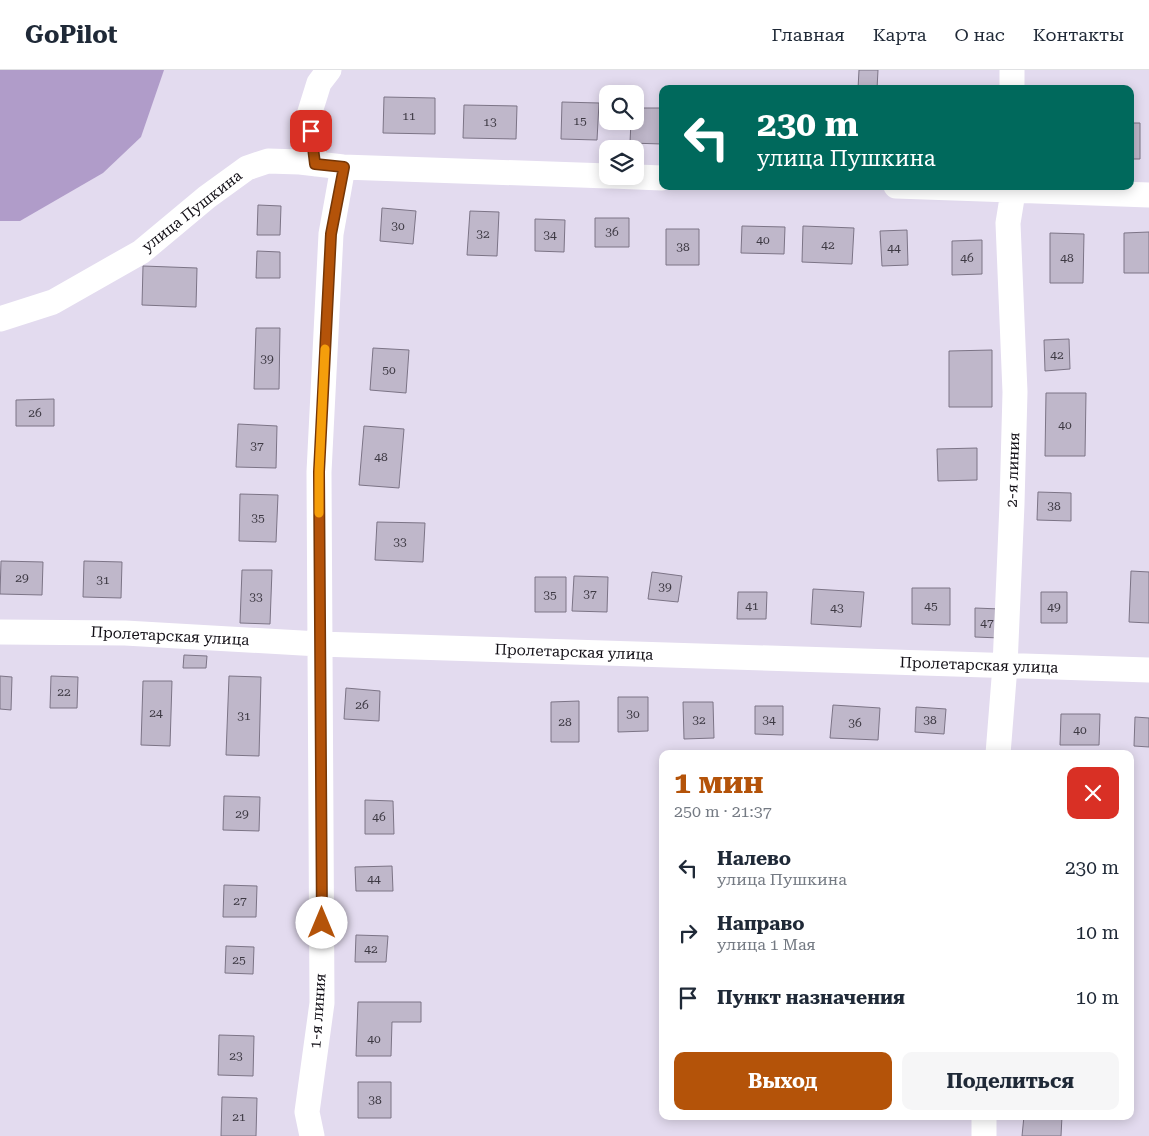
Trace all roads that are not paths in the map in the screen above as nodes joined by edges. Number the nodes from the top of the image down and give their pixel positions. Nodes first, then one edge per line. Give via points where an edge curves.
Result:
1 (329, 70) edge
2 (1012, 70) edge
3 (1012, 85) edge
4 (315, 164) junction
5 (344, 167) junction
6 (599, 176) edge
7 (644, 177) edge
8 (659, 178) edge
9 (1014, 190) edge
10 (1053, 190) edge
11 (1149, 195) edge
12 (0, 319) edge
13 (0, 632) edge
14 (319, 644) junction
15 (1005, 666) junction
16 (1149, 670) edge
17 (998, 750) edge
18 (984, 1120) edge
19 (312, 1136) edge
20 (984, 1136) edge

1 - 4 street via 318,83 309,115
2 - 3 street
4 - 5 street, улица Пушкина
4 - 12 street, улица Пушкина via 268,161 247,168 141,252 53,302
5 - 6 street, улица Пушкина
5 - 14 street, 1-я линия via 331,244 319,472
7 - 8 street
9 - 15 street, 2-я линия via 1008,223 1015,392
10 - 11 street
13 - 14 street, Пролетарская улица via 125,633
14 - 15 street, Пролетарская улица
14 - 19 street, 1-я линия via 322,1003 307,1112
15 - 16 street, Пролетарская улица
15 - 17 street, 2-я линия
18 - 20 street

